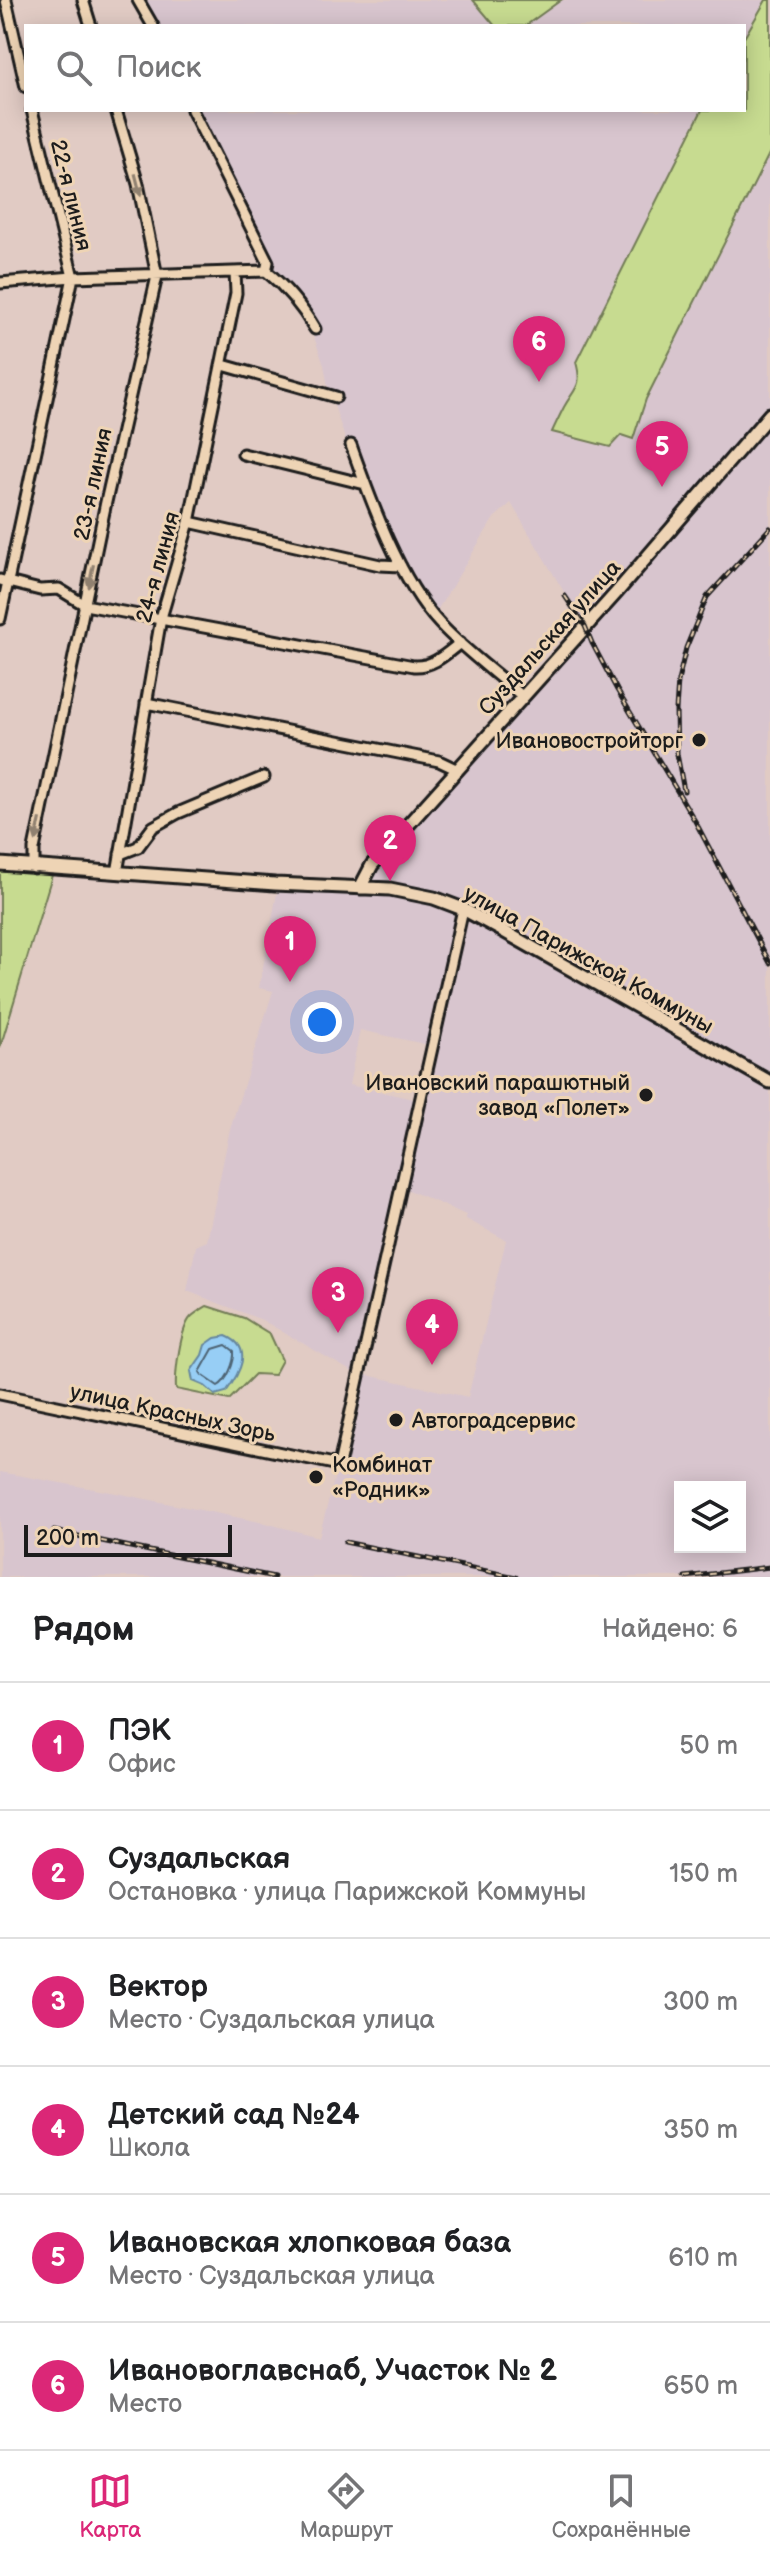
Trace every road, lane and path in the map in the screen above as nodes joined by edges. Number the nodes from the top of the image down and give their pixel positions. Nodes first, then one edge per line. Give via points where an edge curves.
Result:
1 (6, 0) edge
2 (83, 0) edge
3 (138, 0) edge
4 (90, 24) edge
5 (152, 24) edge
6 (24, 78) edge
7 (32, 112) edge
8 (117, 112) edge
9 (193, 112) edge
10 (266, 271) junction
11 (235, 272) junction
12 (157, 276) junction
13 (73, 277) junction
14 (0, 283) edge
15 (315, 329) dead end
16 (223, 365) junction
17 (336, 397) dead end
18 (770, 414) edge
19 (351, 445) dead end
20 (243, 454) dead end
21 (365, 484) junction
22 (189, 522) junction
23 (401, 566) junction
24 (4, 581) edge
25 (85, 605) junction
26 (161, 618) junction
27 (0, 619) edge
28 (460, 643) junction
29 (523, 697) junction
30 (146, 703) junction
31 (458, 770) junction
32 (264, 777) dead end
33 (120, 854) junction
34 (0, 864) edge
35 (34, 868) junction
36 (117, 873) junction
37 (360, 888) junction
38 (463, 909) junction
39 (770, 1082) edge
40 (0, 1394) edge

1 - 6 street
2 - 4 street
3 - 5 street
7 - 13 street, 22-я линия
8 -> 12 street, 23-я линия
9 - 10 street via 268,262
10 - 11 street
10 - 15 street via 285,286
11 - 12 street
11 - 16 street, 24-я линия
12 - 13 street
12 -> 25 street, 23-я линия
13 - 14 street
13 - 24 street, 22-я линия
16 - 17 street
16 - 22 street, 24-я линия
18 - 29 main road, Суздальская улица
19 - 21 street
20 - 21 street
21 - 23 street
22 - 23 street
22 - 26 street, 24-я линия
23 - 28 street via 424,604
24 - 25 street via 59,589
24 - 27 street, 22-я линия
25 - 26 street
25 -> 35 street, 23-я линия
26 - 28 street via 414,666 435,662
26 - 30 street, 24-я линия
28 - 29 street
29 - 31 main road, Суздальская улица
30 - 31 street via 439,761
30 - 33 street, 24-я линия
31 - 37 main road, Суздальская улица via 372,865
32 - 33 street via 166,820 138,847
33 - 36 street, 24-я линия
34 - 35 main road, улица Парижской Коммуны
35 - 36 main road, улица Парижской Коммуны
36 - 37 main road, улица Парижской Коммуны
37 - 38 main road, улица Парижской Коммуны via 411,892
38 - 39 main road, улица Парижской Коммуны
38 - 40 street, улица Красных Зорь via 339,1465

